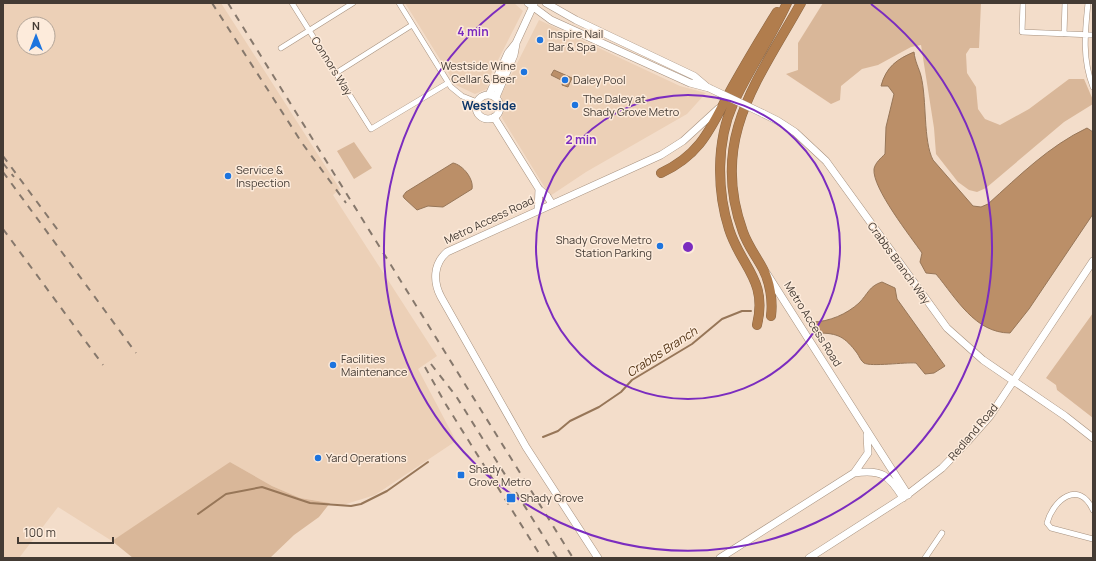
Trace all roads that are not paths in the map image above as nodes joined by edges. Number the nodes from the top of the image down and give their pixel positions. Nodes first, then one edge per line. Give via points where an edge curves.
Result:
1 (292, 3) edge
2 (353, 3) edge
3 (399, 3) edge
4 (546, 3) edge
5 (783, 3) edge
6 (787, 3) edge
7 (801, 3) edge
8 (1023, 3) edge
9 (1065, 3) edge
10 (1088, 3) edge
11 (531, 4) edge
12 (412, 25) junction
13 (309, 30) junction
14 (1064, 34) junction
15 (1084, 35) junction
16 (1093, 35) edge
17 (281, 48) dead end
18 (336, 73) junction
19 (448, 83) junction
20 (1093, 87) edge
21 (709, 88) junction
22 (492, 96) junction
23 (477, 102) junction
24 (724, 102) junction
25 (494, 117) junction
26 (661, 173) dead end
27 (539, 189) junction
28 (552, 204) junction
29 (538, 211) junction
30 (1093, 261) edge
31 (764, 269) junction
32 (771, 316) dead end
33 (757, 325) dead end
34 (1014, 380) junction
35 (866, 431) junction
36 (1093, 438) edge
37 (854, 473) junction
38 (905, 496) junction
39 (1093, 510) edge
40 (942, 533) dead end
41 (1093, 539) edge
42 (598, 558) edge
43 (720, 558) edge
44 (809, 558) edge
45 (925, 558) edge

1 - 13 street, Connors Way
2 - 13 street
3 - 12 street
4 - 21 main road, Crabbs Branch Way via 694,76
5 - 24 highway, Metro Access Road
6 - 33 highway via 732,106 724,139 720,177 730,230 758,287 760,304
7 - 31 highway, Metro Access Road via 740,117 732,160 732,189 737,215 748,245
8 - 14 street via 1022,32
9 - 14 street
10 - 15 street
11 - 21 main road, Crabbs Branch Way via 558,23 690,83
11 - 22 main road via 516,43 508,53
12 - 18 street
12 - 19 street
13 - 17 street
13 - 18 street, Connors Way
14 - 15 street
15 - 16 street
15 - 20 street via 1087,71
18 - 19 street, Connors Way via 371,129
19 - 23 street via 459,94
21 - 34 main road, Crabbs Branch Way, bridge via 778,121 814,148 946,328 978,356
22 - 23 main road via 482,96
22 - 25 main road via 500,103 500,110
23 - 25 main road via 476,109 482,117
24 - 26 highway via 710,131 693,152
24 - 28 main road, Metro Access Road via 704,124 673,148
25 - 27 main road
27 - 28 main road
27 - 29 main road
28 - 29 main road, Metro Access Road
29 - 42 main road, Metro Access Road via 447,252 435,272 435,283 526,447
30 - 34 main road, Redland Road
31 - 32 highway via 770,295
31 - 35 main road, Metro Access Road
34 - 36 main road, Crabbs Branch Way
34 - 38 main road, Redland Road via 990,416 968,441 942,468
35 - 37 main road via 869,441 868,453
35 - 38 main road, Metro Access Road
37 - 38 main road via 867,471 885,475
37 - 43 main road
38 - 44 main road, Redland Road
39 - 41 street via 1086,498 1072,494 1056,504 1047,524 1051,528
40 - 45 street

